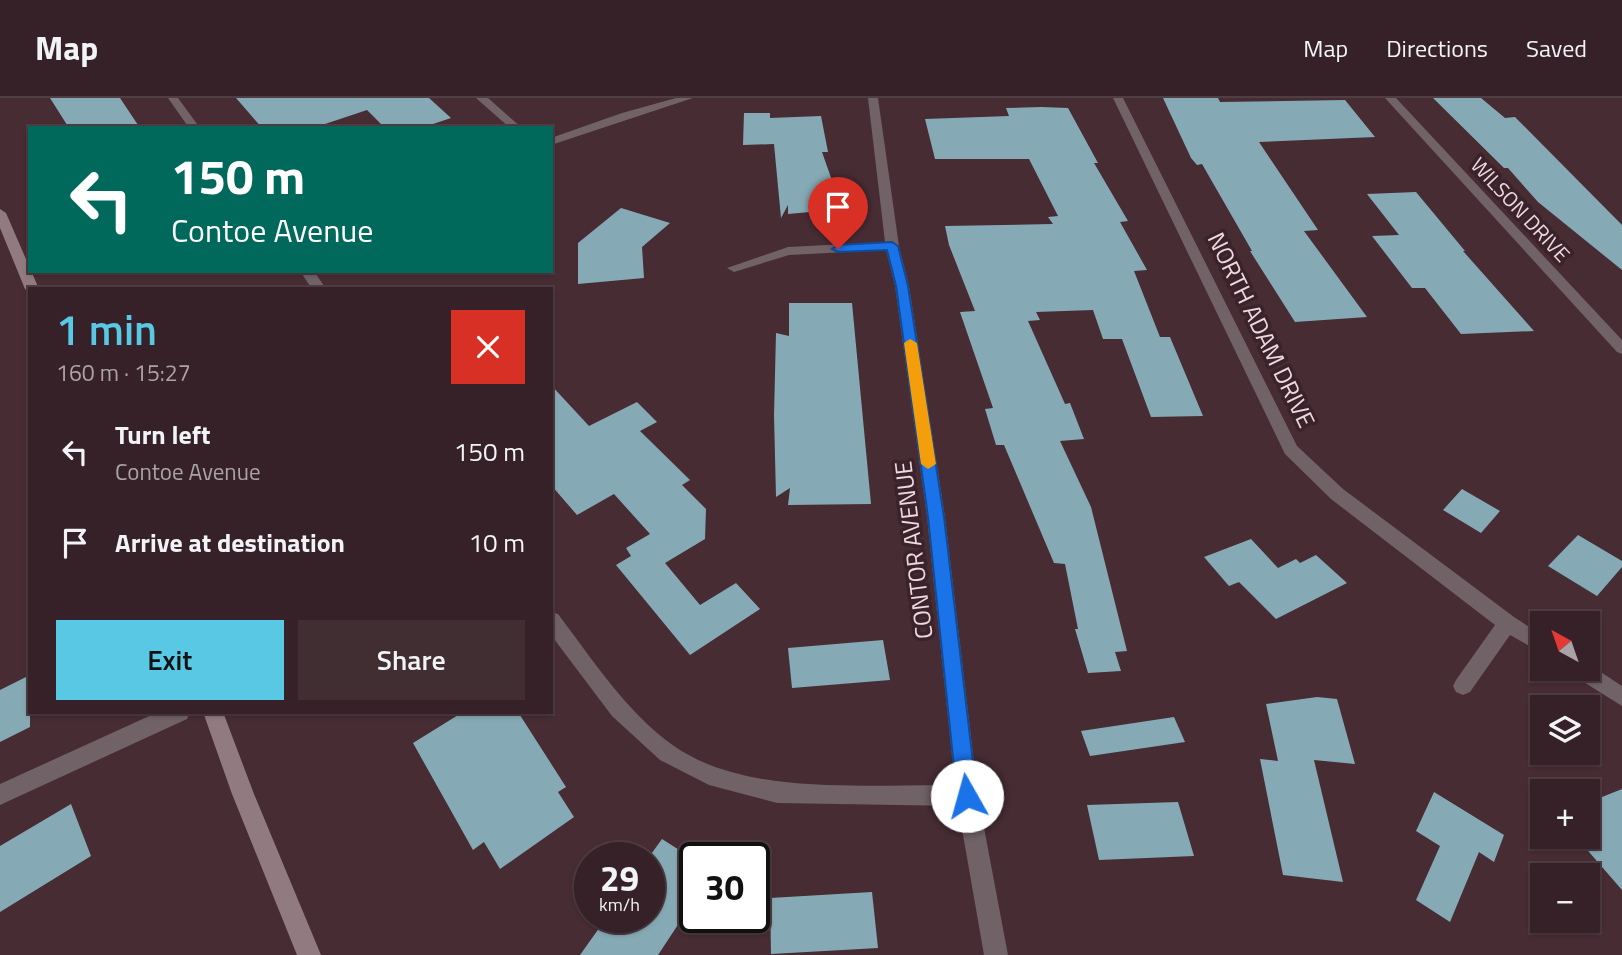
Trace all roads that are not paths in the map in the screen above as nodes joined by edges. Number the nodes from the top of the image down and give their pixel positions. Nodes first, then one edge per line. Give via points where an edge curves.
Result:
1 (173, 98) edge
2 (481, 98) edge
3 (688, 98) edge
4 (873, 98) edge
5 (1118, 98) edge
6 (1390, 98) edge
7 (194, 126) edge
8 (515, 126) edge
9 (553, 141) edge
10 (2, 222) edge
11 (892, 246) junction
12 (734, 268) dead end
13 (31, 287) edge
14 (1622, 349) edge
15 (553, 623) edge
16 (1507, 623) junction
17 (1530, 637) edge
18 (1598, 681) edge
19 (1464, 685) dead end
20 (1622, 697) edge
21 (176, 714) edge
22 (214, 714) edge
23 (0, 796) edge
24 (967, 796) junction
25 (309, 955) edge
26 (996, 955) edge

1 - 7 street
2 - 8 street
3 - 9 street
4 - 11 street, CONTOR AVENUE
5 - 16 street, NORTH ADAM DRIVE via 1291,450 1337,495
6 - 14 street, WILSON DRIVE
10 - 13 main road
11 - 12 street via 788,251
11 - 24 street, CONTOR AVENUE via 936,517
15 - 24 street via 620,709 667,753 717,778 777,793
16 - 17 street, NORTH ADAM DRIVE
16 - 19 street
18 - 20 street
21 - 23 street
22 - 25 main road
24 - 26 street, CONTOR AVENUE

